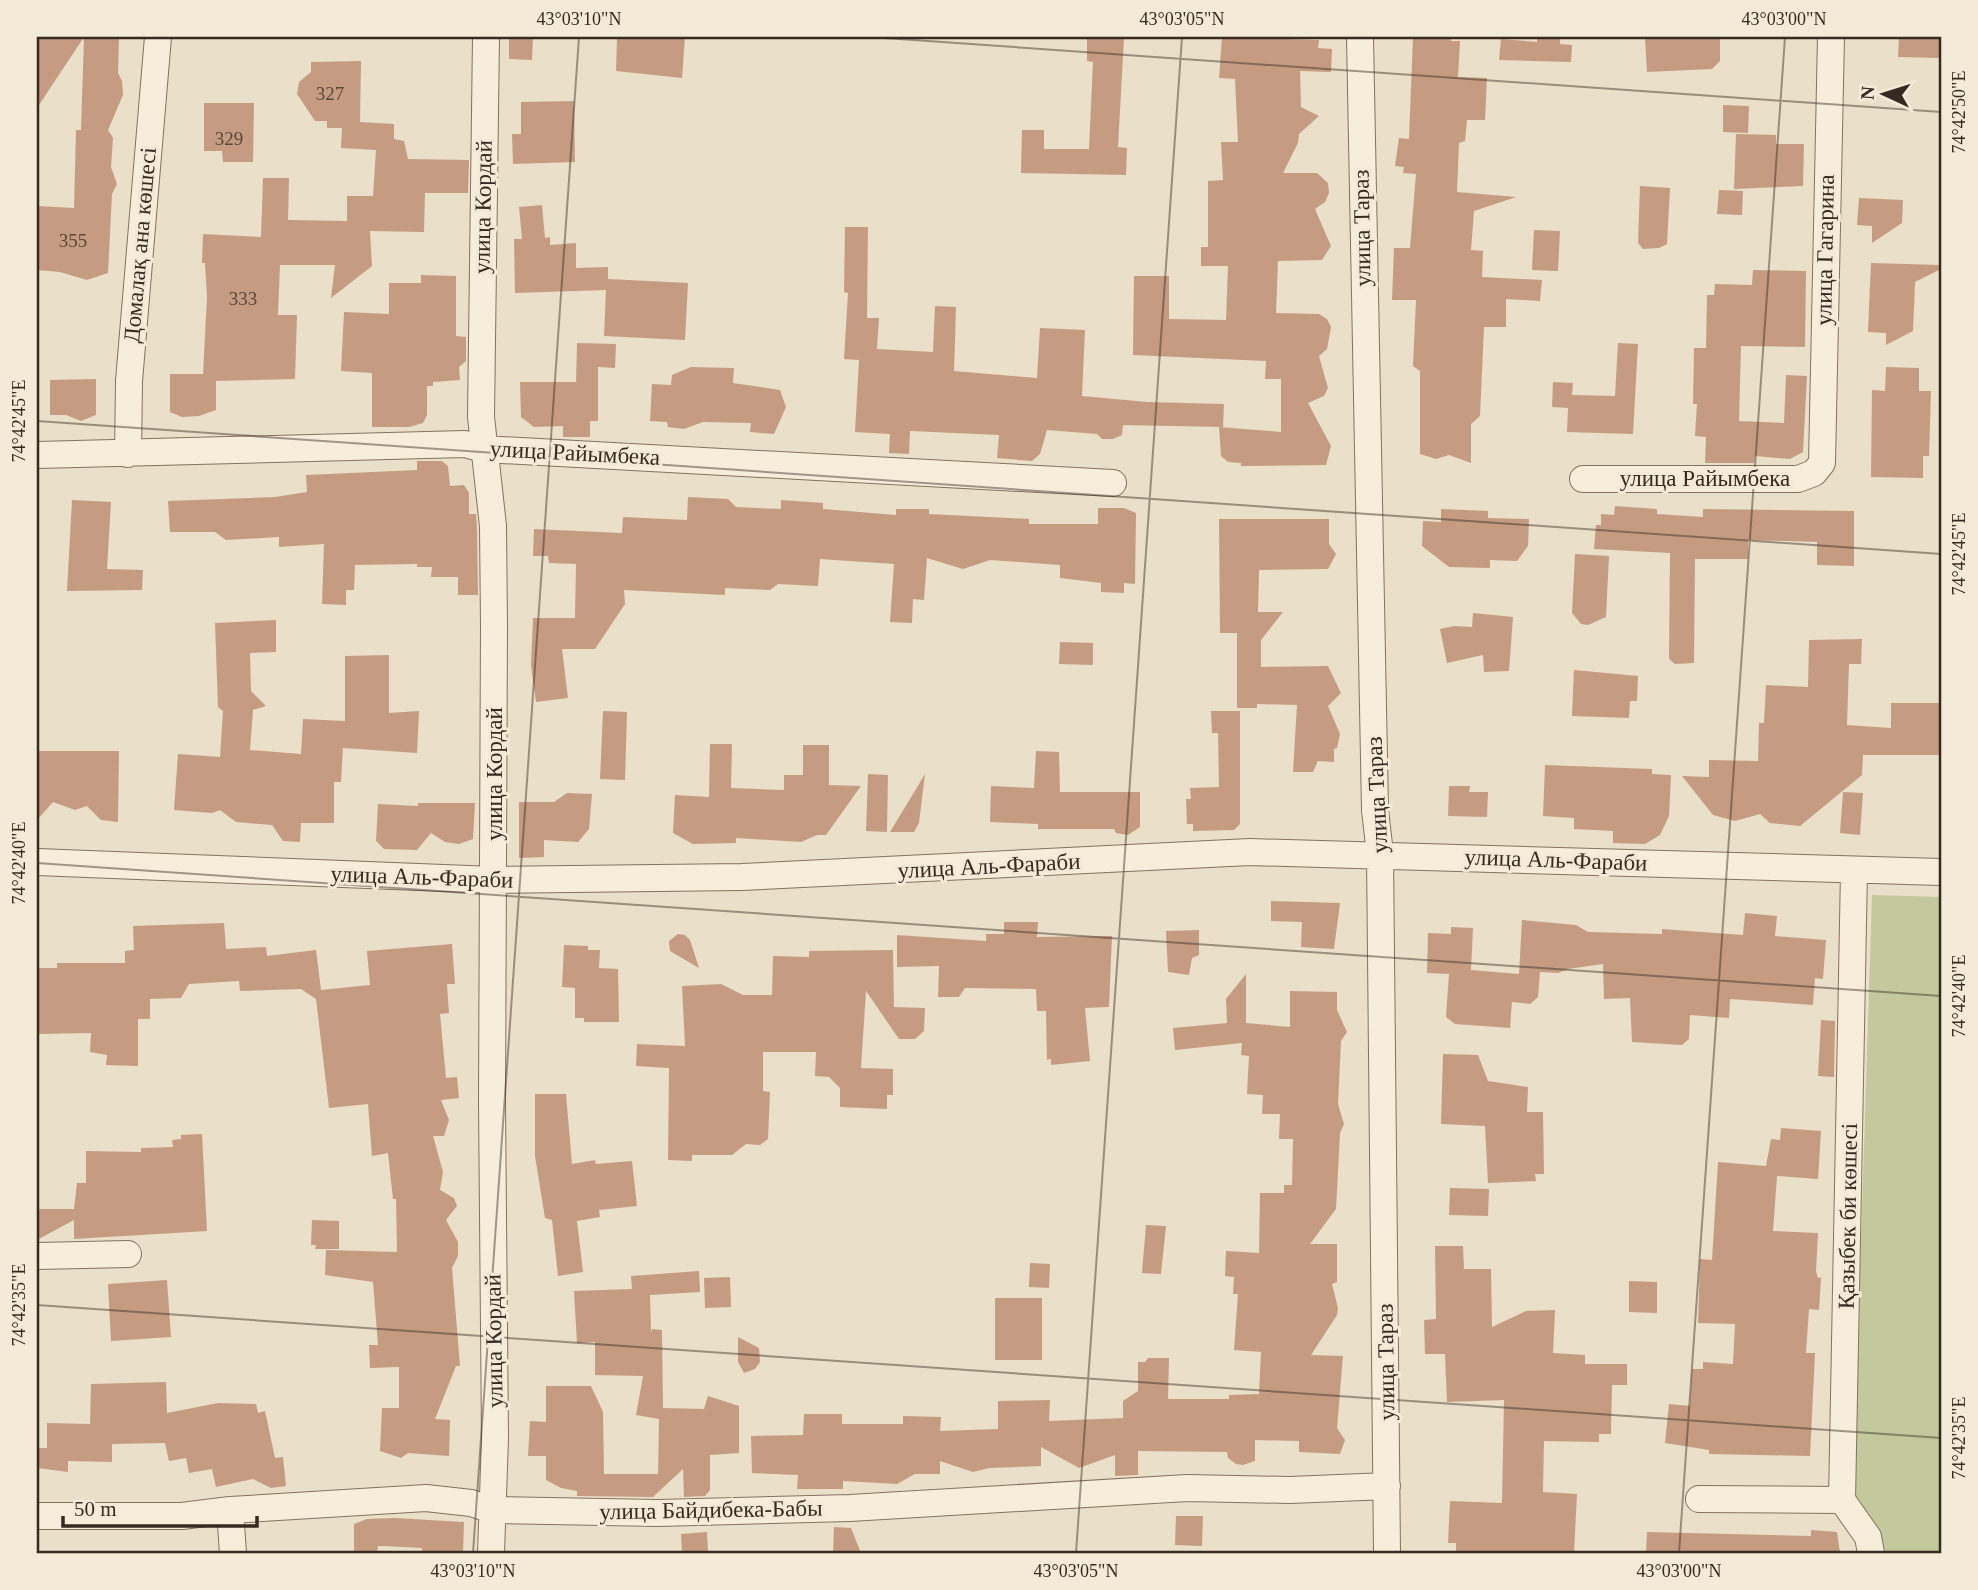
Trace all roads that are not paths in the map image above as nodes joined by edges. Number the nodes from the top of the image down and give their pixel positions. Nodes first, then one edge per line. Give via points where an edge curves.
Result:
1 (158, 37) edge
2 (486, 37) edge
3 (1360, 37) edge
4 (1831, 37) edge
5 (483, 449) junction
6 (128, 454) junction
7 (37, 455) edge
8 (1822, 463) joint
9 (1583, 479) dead end
10 (1113, 483) dead end
11 (1380, 854) junction
12 (37, 862) edge
13 (1854, 871) junction
14 (1941, 872) edge
15 (494, 880) junction
16 (128, 1254) dead end
17 (37, 1256) edge
18 (1387, 1486) junction
19 (1699, 1499) dead end
20 (1842, 1500) junction
21 (230, 1510) junction
22 (492, 1510) junction
23 (37, 1516) edge
24 (233, 1553) edge
25 (491, 1553) edge
26 (1387, 1553) edge
27 (1871, 1553) edge

1 - 6 street, Домалақ ана көшесі via 129,381
2 - 5 street, улица Кордай
3 - 11 street, улица Тараз via 1375,796
4 - 8 street, улица Гагарина
5 - 6 street, улица Райымбека via 466,444
5 - 10 street, улица Райымбека
5 - 15 street, улица Кордай via 493,526
6 - 7 street, улица Райымбека
8 - 9 street, улица Райымбека via 1814,473 1798,479
11 - 13 street, улица Аль-Фараби
11 - 15 street, улица Аль-Фараби via 1250,852 742,877
11 - 18 street, улица Тараз
12 - 15 street, улица Аль-Фараби
13 - 14 street, улица Аль-Фараби
13 - 20 street, Қазыбек би көшесі
15 - 22 street, улица Кордай
16 - 17 street
18 - 22 street, улица Байдибека-Бабы via 1187,1488 850,1508
18 - 26 street, улица Тараз
19 - 20 street
20 - 27 street via 1868,1537
21 - 22 street, улица Байдибека-Бабы via 426,1498
21 - 23 street, улица Байдибека-Бабы via 182,1516
21 - 24 street
22 - 25 street, улица Кордай

